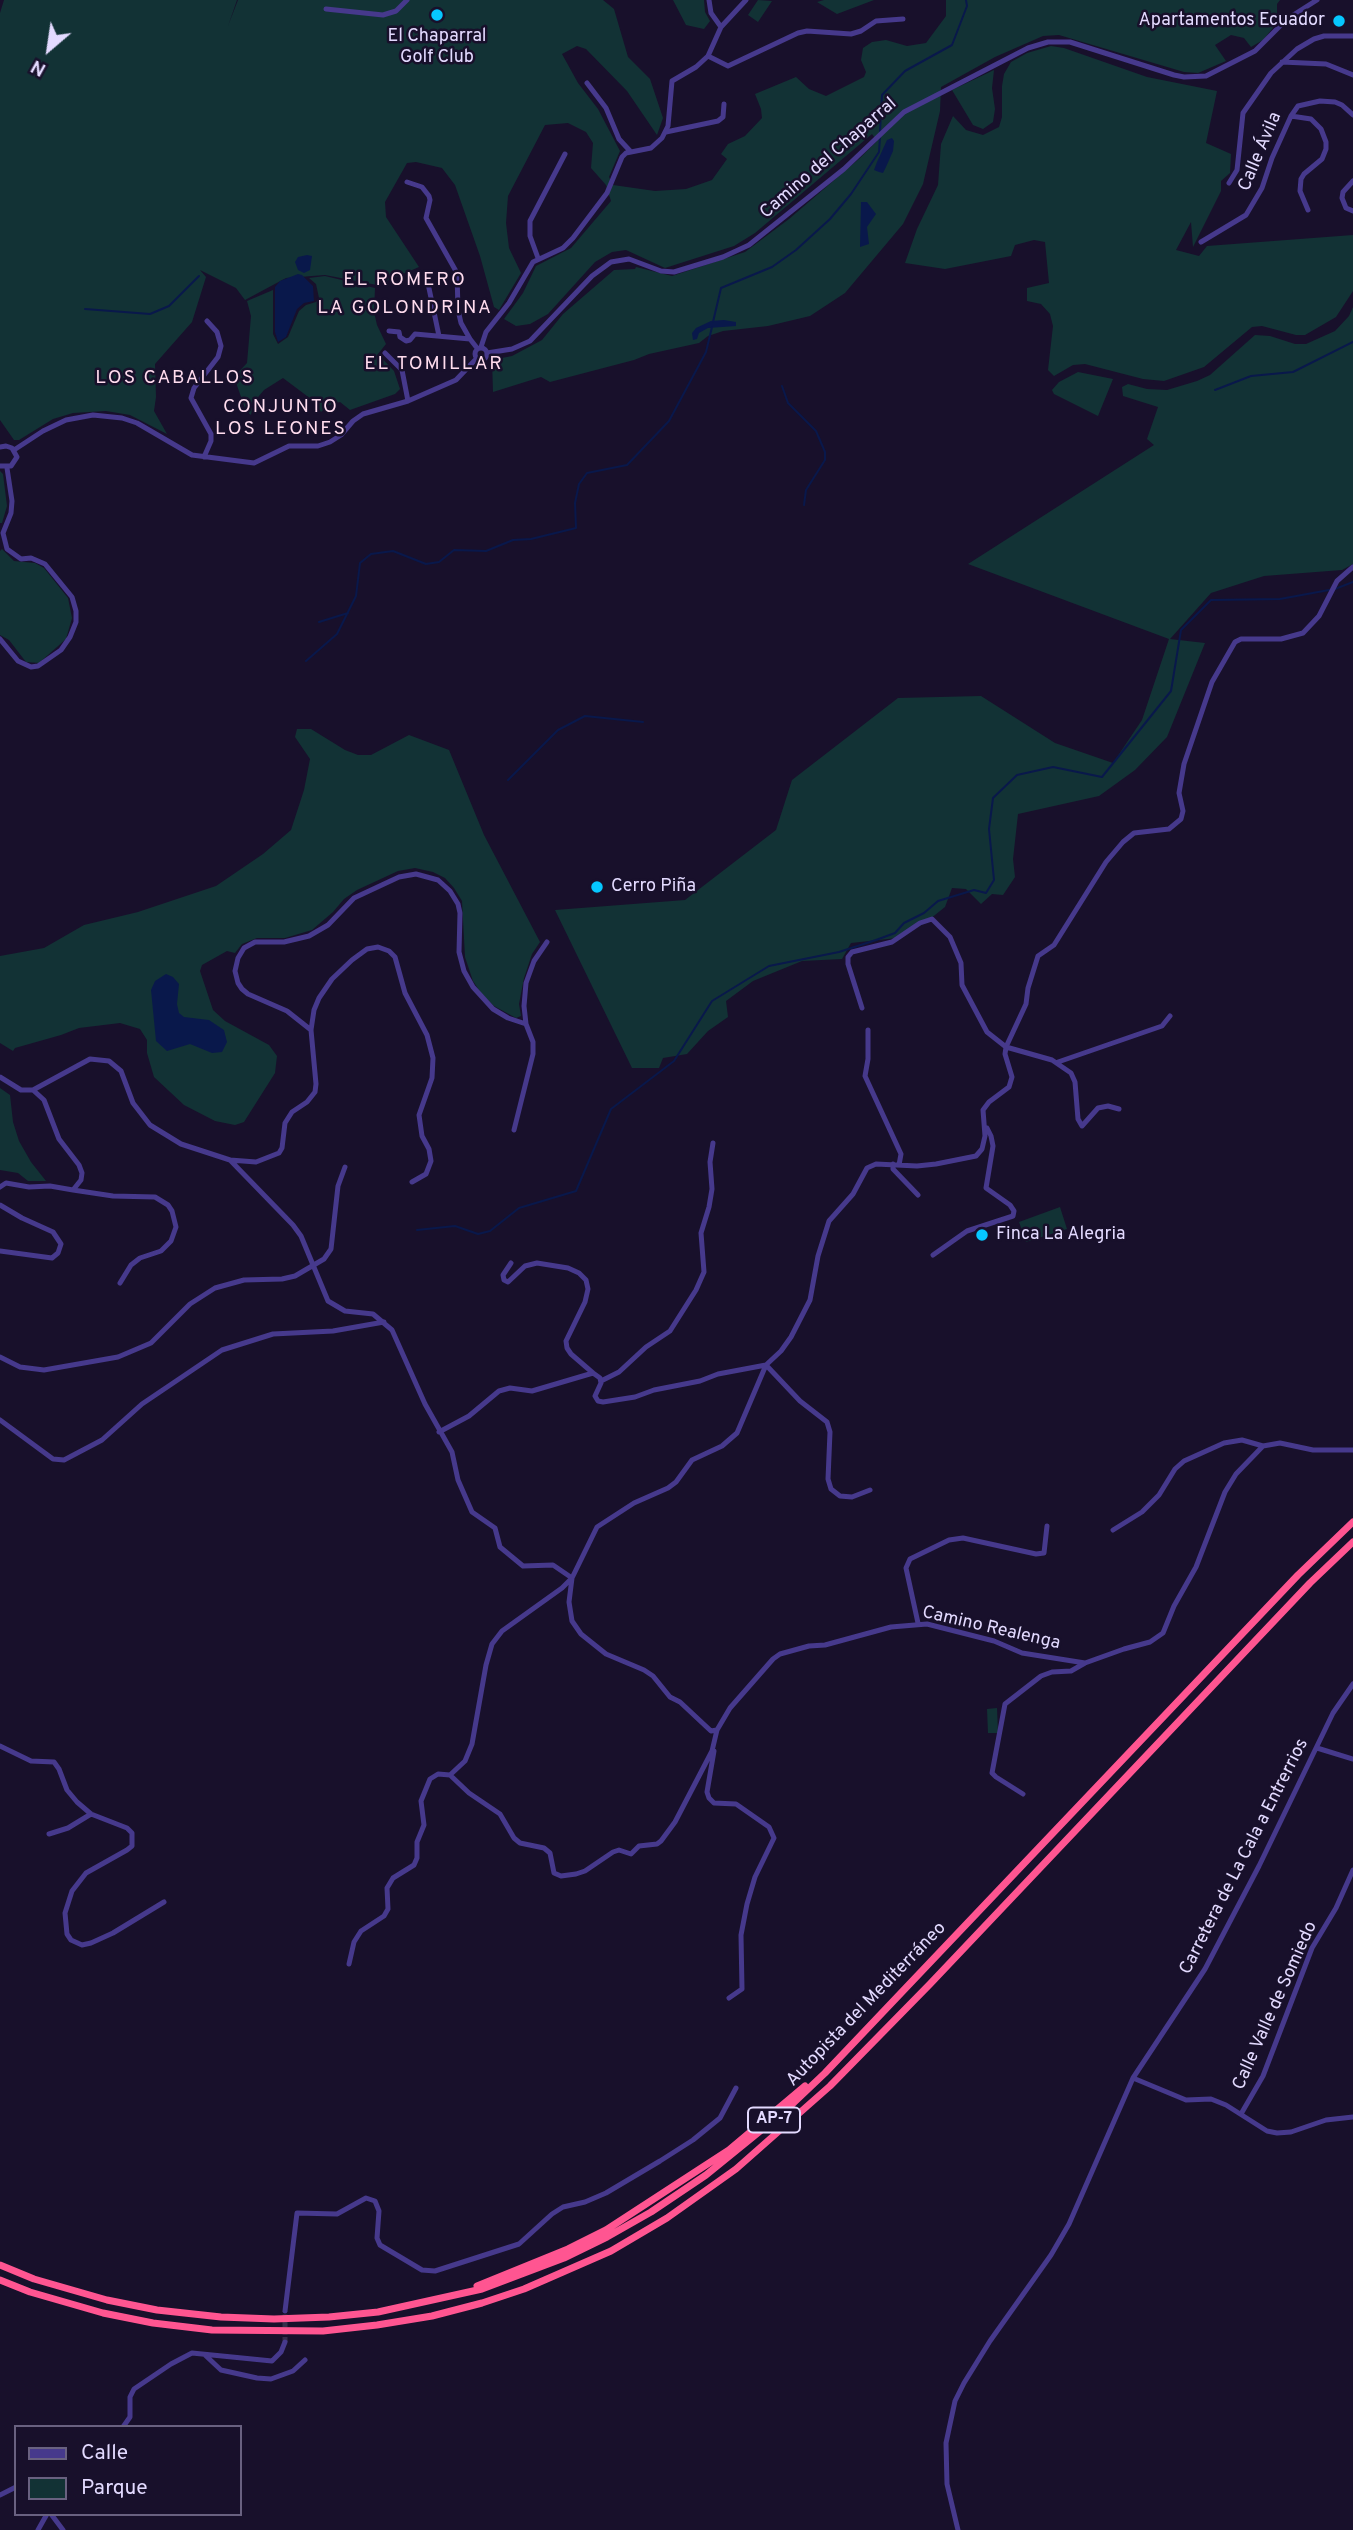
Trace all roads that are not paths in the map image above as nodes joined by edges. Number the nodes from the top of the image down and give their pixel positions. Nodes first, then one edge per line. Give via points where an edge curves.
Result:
1 (407, 0) edge
2 (709, 0) edge
3 (746, 0) edge
4 (1317, 0) edge
5 (326, 9) dead end
6 (903, 19) dead end
7 (721, 27) junction
8 (1353, 36) edge
9 (708, 56) junction
10 (1281, 62) junction
11 (1353, 75) edge
12 (587, 83) dead end
13 (724, 104) dead end
14 (1353, 115) edge
15 (1291, 116) junction
16 (666, 132) junction
17 (631, 152) junction
18 (565, 154) dead end
19 (1353, 181) edge
20 (407, 182) dead end
21 (1229, 183) dead end
22 (1353, 203) edge
23 (1346, 208) junction
24 (1308, 210) dead end
25 (1353, 211) edge
26 (1201, 242) dead end
27 (538, 258) junction
28 (426, 274) dead end
29 (206, 321) dead end
30 (389, 331) dead end
31 (439, 336) junction
32 (470, 339) junction
33 (479, 348) junction
34 (385, 353) dead end
35 (488, 353) junction
36 (477, 358) junction
37 (408, 401) junction
38 (0, 447) edge
39 (14, 450) junction
40 (204, 457) junction
41 (0, 466) edge
42 (7, 468) junction
43 (1353, 567) edge
44 (0, 639) edge
45 (547, 942) dead end
46 (862, 1008) dead end
47 (1170, 1016) dead end
48 (526, 1024) junction
49 (311, 1030) junction
50 (868, 1030) dead end
51 (1006, 1047) junction
52 (1058, 1062) junction
53 (0, 1077) edge
54 (33, 1090) junction
55 (1119, 1109) dead end
56 (985, 1126) junction
57 (514, 1130) dead end
58 (713, 1143) dead end
59 (230, 1160) junction
60 (896, 1164) junction
61 (345, 1167) dead end
62 (412, 1182) dead end
63 (0, 1187) edge
64 (73, 1190) junction
65 (918, 1195) dead end
66 (0, 1205) edge
67 (0, 1251) edge
68 (933, 1255) dead end
69 (512, 1263) dead end
70 (314, 1265) junction
71 (120, 1283) dead end
72 (384, 1322) junction
73 (0, 1357) edge
74 (766, 1365) junction
75 (593, 1373) junction
76 (601, 1381) junction
77 (0, 1420) edge
78 (439, 1432) junction
79 (1263, 1446) junction
80 (1353, 1450) edge
81 (870, 1490) dead end
82 (1353, 1522) edge
83 (1047, 1526) dead end
84 (1113, 1530) dead end
85 (1353, 1542) edge
86 (572, 1578) junction
87 (918, 1623) junction
88 (1085, 1663) junction
89 (1353, 1684) edge
90 (717, 1730) junction
91 (716, 1741) junction
92 (0, 1746) edge
93 (1317, 1748) junction
94 (1353, 1759) edge
95 (450, 1775) junction
96 (1023, 1794) dead end
97 (92, 1814) junction
98 (49, 1834) dead end
99 (1353, 1870) edge
100 (164, 1902) dead end
101 (349, 1964) dead end
102 (729, 1998) dead end
103 (1133, 2078) junction
104 (736, 2088) dead end
105 (1241, 2114) junction
106 (1353, 2117) edge
107 (0, 2265) edge
108 (0, 2280) edge
109 (285, 2311) tunnel mouth
110 (285, 2342) dead end
111 (205, 2354) junction
112 (305, 2360) dead end
113 (124, 2425) edge
114 (51, 2516) edge
115 (63, 2530) edge
116 (958, 2530) edge

1 - 5 street via 383,15
2 - 7 street
3 - 7 street
4 - 35 street, Camino del Chaparral via 1287,19 1255,51 1206,76 1174,75 1070,42 1028,48 904,112 844,169 749,245 674,272 629,259 611,262 530,341
6 - 9 street via 876,21 851,34 798,33 728,66
7 - 9 street
8 - 10 street via 1314,38
9 - 16 street via 671,80
10 - 11 street via 1326,64
10 - 21 street via 1243,113 1237,170
12 - 17 street
13 - 16 street via 718,121
14 - 15 street, Calle Ávila via 1342,105 1320,101 1298,106
15 - 24 street via 1311,119 1326,142 1322,159 1301,180
15 - 26 street, Calle Ávila via 1246,215
16 - 17 street via 651,148
17 - 27 street via 619,160 607,193 568,244
18 - 27 street via 530,221
19 - 23 street via 1343,192
20 - 32 street via 422,187 429,196 426,218 457,272 458,310
22 - 23 street
23 - 25 street
27 - 33 street
28 - 31 street
29 - 40 street via 217,332 221,346 192,393 192,403 211,435
30 - 31 street via 399,332 406,341 415,334
31 - 32 street
32 - 33 street
33 - 35 street
33 - 36 street
34 - 37 street via 402,370
35 - 36 street, Camino del Chaparral via 483,360
36 - 37 street, Camino del Chaparral via 456,380
37 - 40 street, Camino del Chaparral via 363,414 336,439 318,446 289,446 254,463
38 - 39 street
39 - 40 street, Camino del Chaparral via 66,420 93,415 137,423 185,452
39 - 42 street via 16,461
41 - 42 street
42 - 44 street via 12,501 4,533 7,549 21,559 45,564 72,597 76,622 61,650 38,666 18,661
43 - 51 street via 1337,581 1319,616 1303,633 1235,642 1209,691 1184,764 1181,819 1169,829 1134,833 1106,862 1054,945 1038,956 1026,1004
45 - 48 street via 526,983
46 - 51 street via 848,957 892,942 932,919 950,937 961,963 962,985 987,1032
47 - 52 street via 1162,1026
48 - 49 street via 493,1009 473,987 459,952 460,913 455,898 438,880 416,874 354,898 328,925 309,936 255,942 241,952 235,971 243,989 288,1012
48 - 57 street via 533,1054
49 - 59 street via 315,1092 285,1123 279,1153 256,1162
49 - 62 street via 323,991 352,960 373,947 393,954 433,1058 419,1121 431,1161 426,1174
50 - 60 street via 865,1076 901,1154
51 - 52 street
51 - 56 street via 1012,1077 1009,1087 983,1110
52 - 55 street via 1075,1082 1079,1124 1086,1124 1102,1106
53 - 54 street via 15,1088
54 - 59 street via 90,1059 109,1061 121,1071 133,1103 150,1125 181,1144
54 - 64 street via 44,1100 59,1139 81,1169 81,1180
56 - 60 street via 982,1149 976,1156 926,1165
56 - 68 street via 993,1146 986,1188 1010,1205 1013,1216 967,1231
58 - 76 street via 712,1189 701,1233 704,1272 696,1290 670,1331 620,1372
59 - 70 street via 293,1225
60 - 65 street via 893,1169
60 - 74 street via 867,1168 853,1194 829,1221 810,1300 791,1337
61 - 70 street via 338,1186 331,1249
63 - 64 street via 6,1183
64 - 71 street via 155,1197 172,1211 176,1227 172,1241 131,1265
66 - 67 street via 53,1231 61,1244 52,1258
69 - 75 street via 503,1275 508,1282 525,1266 537,1263 568,1268 586,1280 585,1301 566,1340 571,1354
70 - 72 street via 328,1301 345,1311 373,1314
70 - 73 street via 288,1279 244,1280 215,1288 190,1304 151,1343 127,1355 44,1370 20,1367
72 - 77 street via 273,1334 222,1350 142,1404 102,1440 64,1460 53,1459
72 - 78 street via 392,1330
74 - 76 street via 603,1402 595,1396
74 - 81 street via 827,1423 831,1489 852,1497
74 - 86 street via 730,1441 692,1460 668,1488 597,1527
75 - 76 street
75 - 78 street via 532,1391 499,1391 469,1416
78 - 86 street via 452,1452 472,1512 495,1528 500,1547 523,1566 552,1565
79 - 80 street via 1280,1443 1313,1450
79 - 84 street via 1242,1440 1224,1443 1184,1461 1142,1512
79 - 88 street, Camino Realenga via 1225,1492 1196,1567 1163,1633 1150,1642
82 - 107 highway, Autopista del Mediterráneo / AP-7 via 843,2054 752,2139 651,2212 564,2258 482,2289 379,2312 329,2317 221,2317 157,2310 107,2300
83 - 87 street via 1045,1553 963,1538 910,1559 906,1568
85 - 108 highway, Autopista del Mediterráneo / AP-7 via 830,2086 736,2169 611,2250 482,2303 432,2316 323,2331 212,2330 153,2323 103,2313
86 - 90 street via 572,1621 581,1634 606,1654 653,1676 670,1697 712,1731
86 - 95 street via 502,1631 492,1644 472,1744 465,1761
87 - 88 street, Camino Realenga via 994,1640 1022,1653
87 - 90 street, Camino Realenga via 780,1654 730,1708
88 - 96 street via 1071,1671 1041,1676 1005,1704 992,1773
89 - 93 street, Carretera de La Cala a Entrerrios
90 - 91 street
91 - 95 street via 662,1841 639,1846 631,1854 613,1852 585,1871 561,1876 554,1873 550,1853 520,1843 500,1814
91 - 102 street via 709,1798 714,1803 736,1804 769,1827 774,1838 747,1904 741,1935 743,1989
92 - 97 street via 31,1761 54,1762 67,1790
93 - 94 street
93 - 103 street, Carretera de La Cala a Entrerrios via 1205,1969
95 - 101 street via 430,1779 421,1801 424,1825 416,1842 414,1865 393,1878 387,1888 388,1909 361,1931
97 - 98 street
97 - 100 street via 127,1828 133,1839 127,1850 95,1867 72,1891 65,1913 71,1940 91,1943
99 - 105 street, Calle Valle de Somiedo via 1312,1948 1263,2076
103 - 105 street via 1186,2099 1211,2099
103 - 116 street, Carretera de La Cala a Entrerrios via 1064,2232 975,2364 955,2402 946,2463
104 - 109 street via 720,2118 660,2161 606,2193 563,2207 519,2244 435,2271 422,2270 380,2245 375,2201 366,2199 337,2214 297,2213
105 - 106 street via 1267,2131 1285,2133
110 - 111 street via 272,2361
111 - 112 street via 220,2370 271,2379 293,2371
111 - 113 street via 192,2353 134,2389
114 - 115 street

